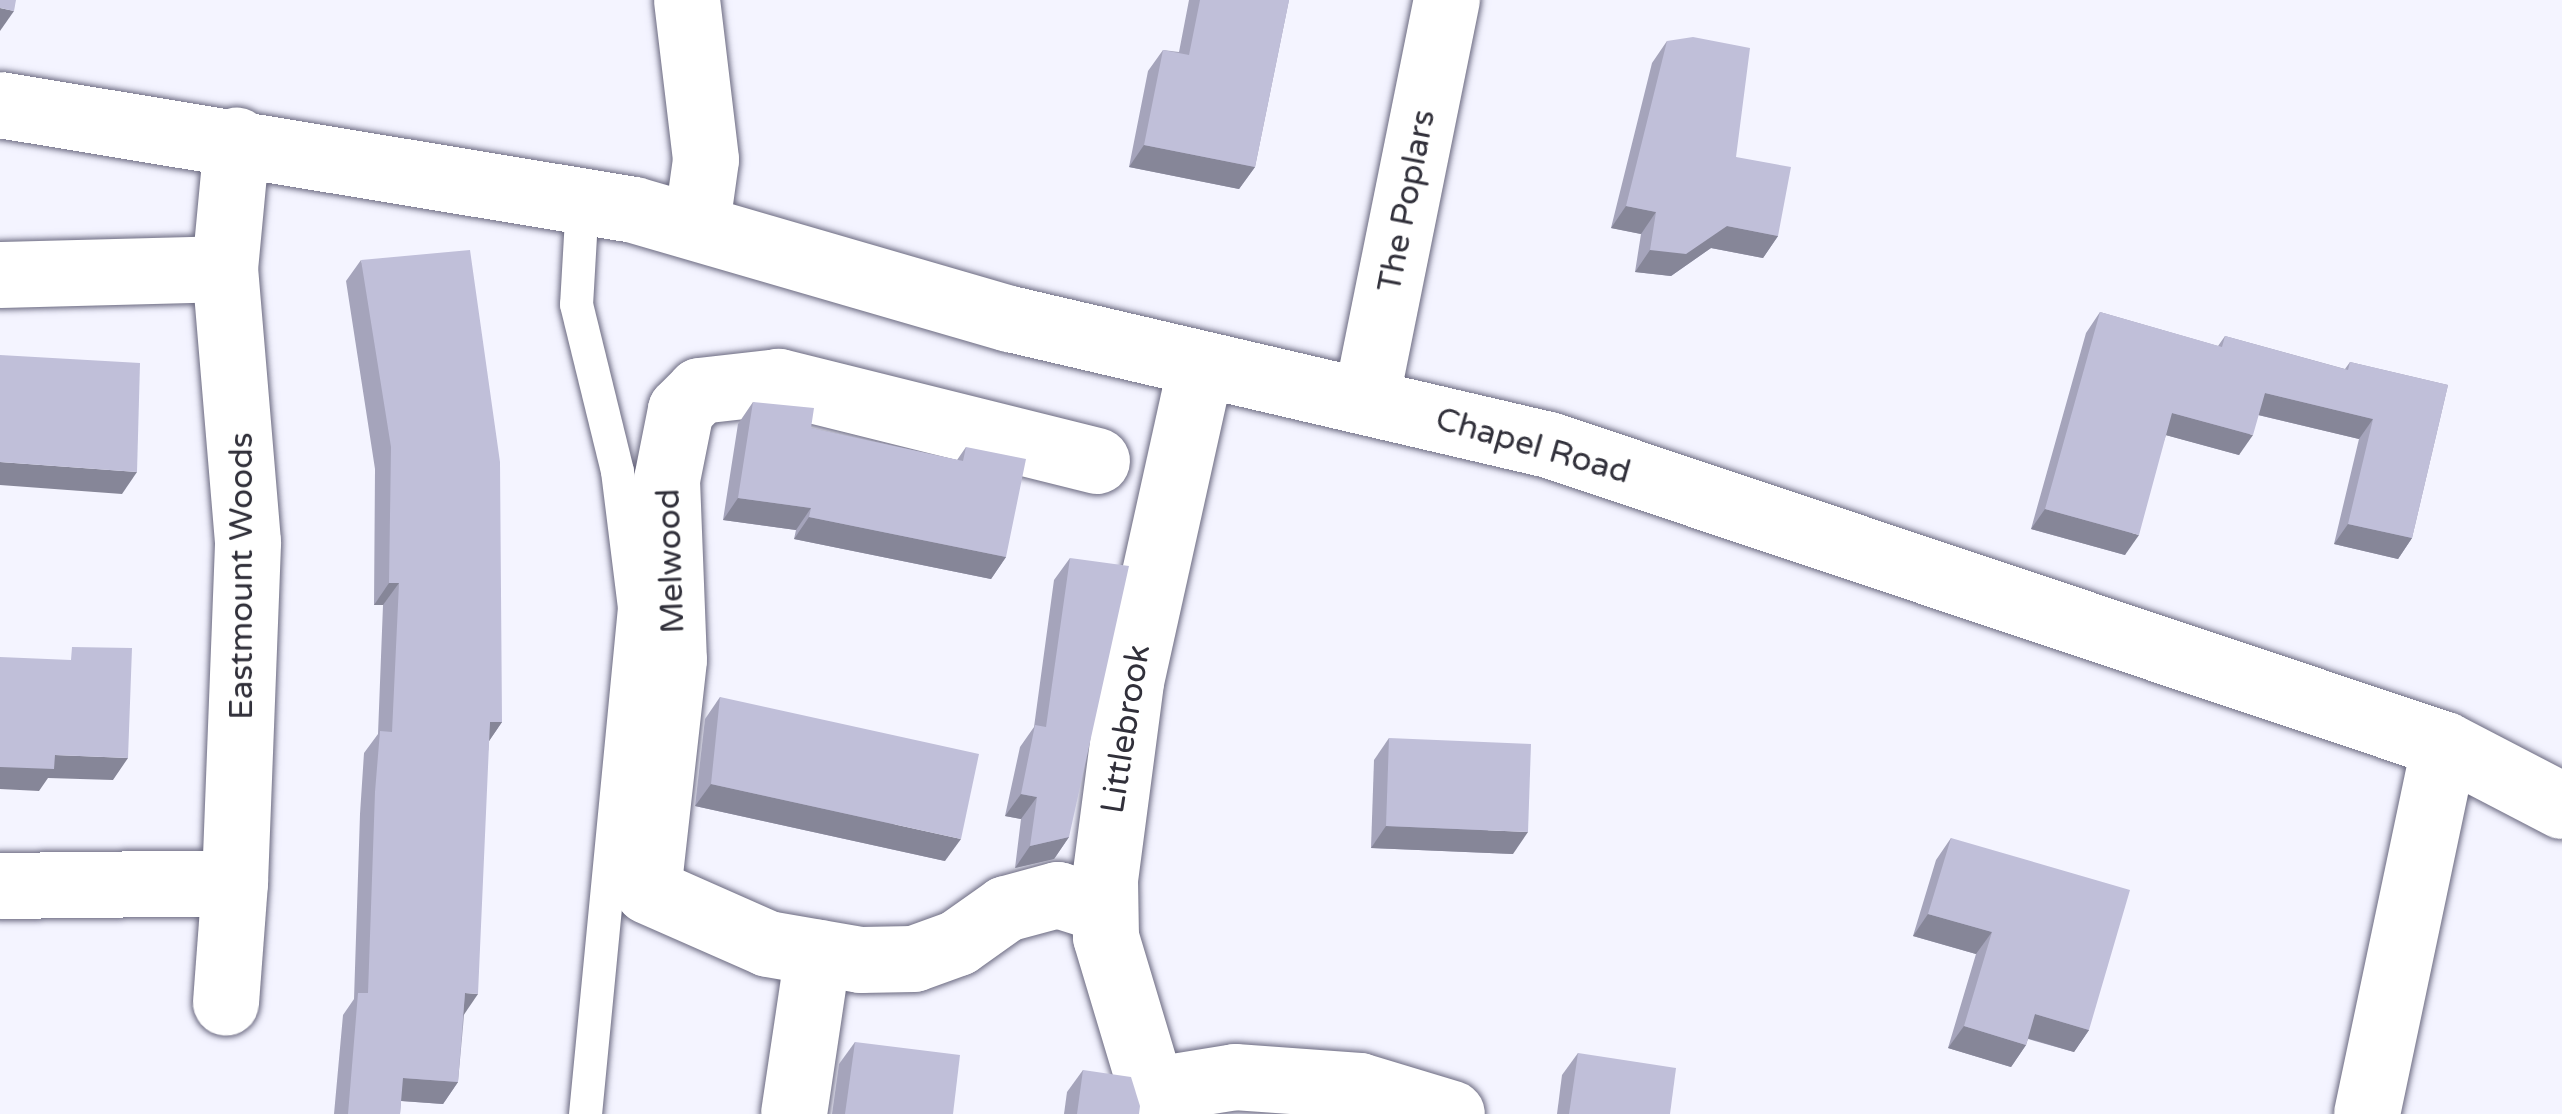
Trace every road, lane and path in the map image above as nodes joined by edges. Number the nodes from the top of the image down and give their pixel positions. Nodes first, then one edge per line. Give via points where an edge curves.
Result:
1 (687, 0) edge
2 (1447, 0) edge
3 (0, 105) edge
4 (237, 141) junction
5 (582, 201) junction
6 (697, 224) junction
7 (225, 269) junction
8 (0, 274) edge
9 (1201, 366) junction
10 (1366, 401) junction
11 (1097, 461) dead end
12 (2445, 745) junction
13 (2562, 806) edge
14 (235, 883) junction
15 (0, 886) edge
16 (1105, 910) junction
17 (818, 953) junction
18 (226, 1003) dead end
19 (1157, 1102) edge
20 (585, 1114) edge
21 (794, 1114) edge
22 (1452, 1114) edge
23 (2367, 1114) edge

1 - 6 street via 706,160
2 - 10 street, The Poplars
3 - 4 street, Chapel Road
4 - 5 street, Chapel Road
4 - 7 street, Eastmount Woods
5 - 6 street, Chapel Road
5 - 20 lane via 576,304 617,471 634,607
6 - 9 street, Chapel Road via 1010,319
7 - 8 street
7 - 14 street, Eastmount Woods via 248,542
9 - 10 street, Chapel Road
9 - 16 street, Littlebrook via 1132,682
10 - 12 street, Chapel Road via 1549,445
11 - 17 street, Melwood via 779,382 700,391 682,410 667,480 674,660 648,891 768,944
12 - 13 street, Chapel Road
12 - 23 street
14 - 15 street
14 - 18 street, Eastmount Woods
16 - 17 street, Melwood via 1058,895 1006,909 958,943 914,959
16 - 19 street, Littlebrook via 1120,994
17 - 21 street
19 - 22 street, Littlebrook via 1234,1077 1360,1086

